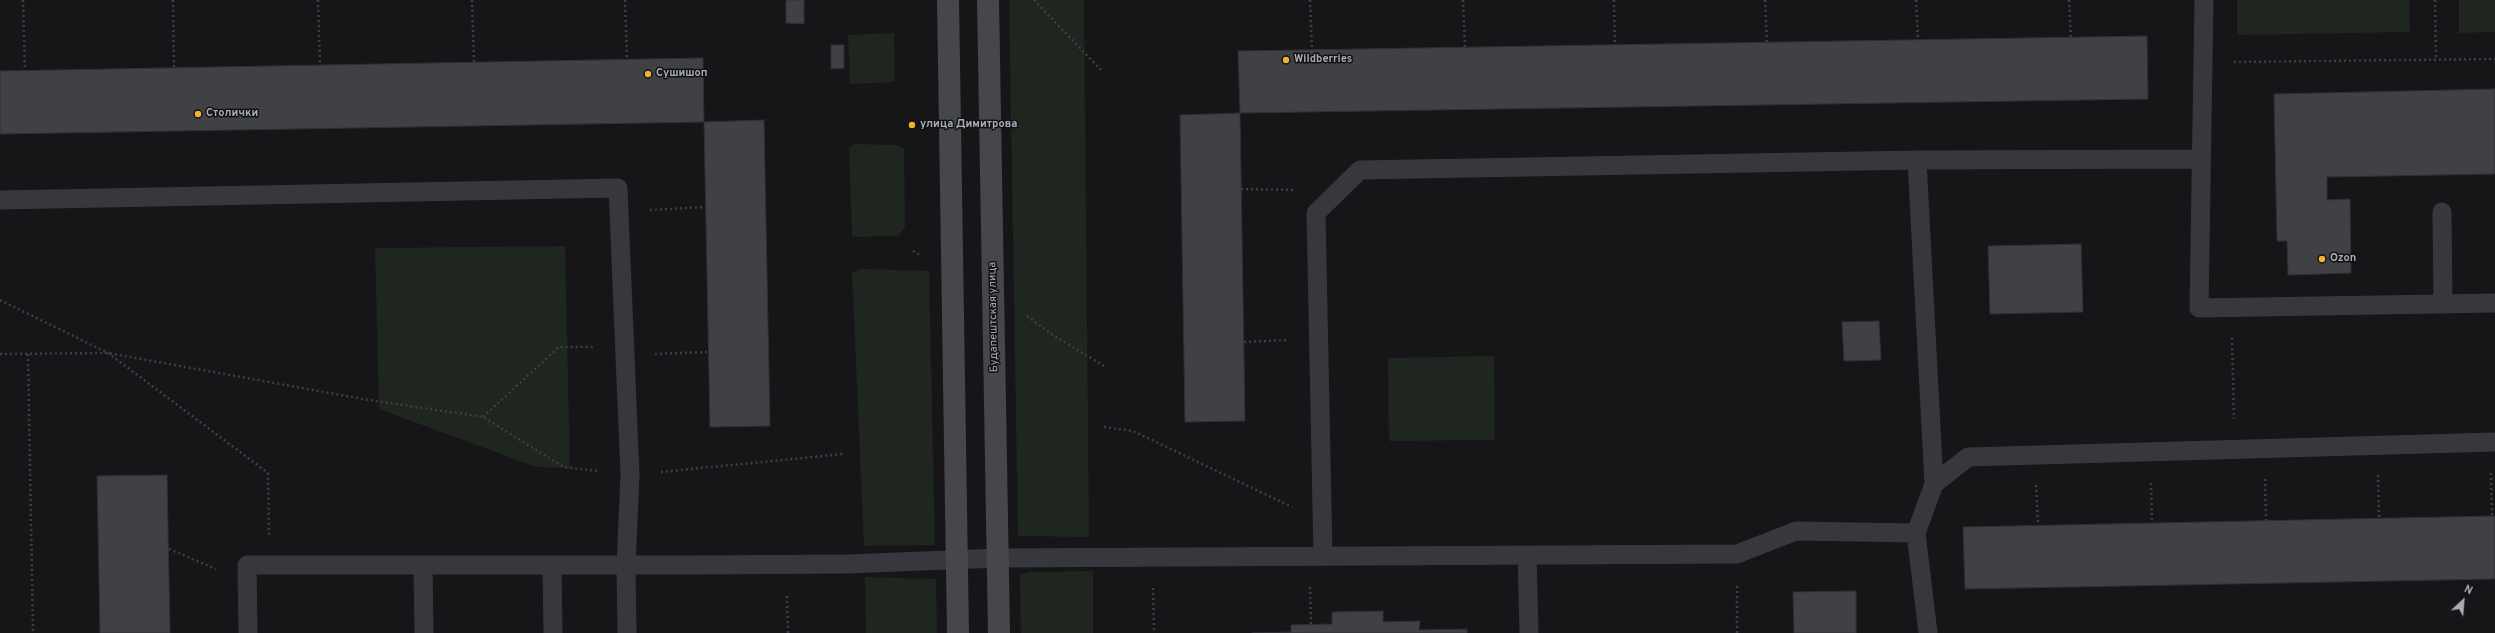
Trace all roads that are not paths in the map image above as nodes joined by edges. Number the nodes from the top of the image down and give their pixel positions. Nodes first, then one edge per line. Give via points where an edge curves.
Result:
1 (948, 0) edge
2 (988, 0) edge
3 (2204, 0) edge
4 (2201, 159) junction
5 (1917, 160) junction
6 (0, 200) edge
7 (2442, 212) dead end
8 (2495, 303) edge
9 (2443, 304) junction
10 (2492, 443) edge
11 (1934, 484) junction
12 (1916, 533) junction
13 (1527, 555) junction
14 (1324, 556) junction
15 (998, 558) junction
16 (957, 559) junction
17 (423, 565) junction
18 (552, 565) junction
19 (626, 566) junction
20 (248, 633) edge
21 (424, 633) edge
22 (553, 633) edge
23 (627, 633) edge
24 (958, 633) edge
25 (999, 633) edge
26 (1529, 633) edge
27 (1928, 633) edge

1 - 16 street
2 - 15 street, Будапештская улица
3 - 4 lane
4 - 5 lane
4 - 9 lane via 2199,308
5 - 11 lane
5 - 14 lane via 1360,170 1316,213
6 - 19 lane via 618,188 630,475
7 - 9 lane
8 - 9 lane
10 - 11 lane via 1968,457
11 - 12 lane
12 - 13 lane via 1796,531 1737,554
12 - 27 lane
13 - 14 lane
13 - 26 lane
14 - 15 lane
15 - 16 lane
15 - 25 street, Будапештская улица
16 - 19 lane via 848,564
16 - 24 street
17 - 18 lane
17 - 20 lane via 247,565
17 - 21 lane
18 - 19 lane
18 - 22 lane
19 - 23 lane

